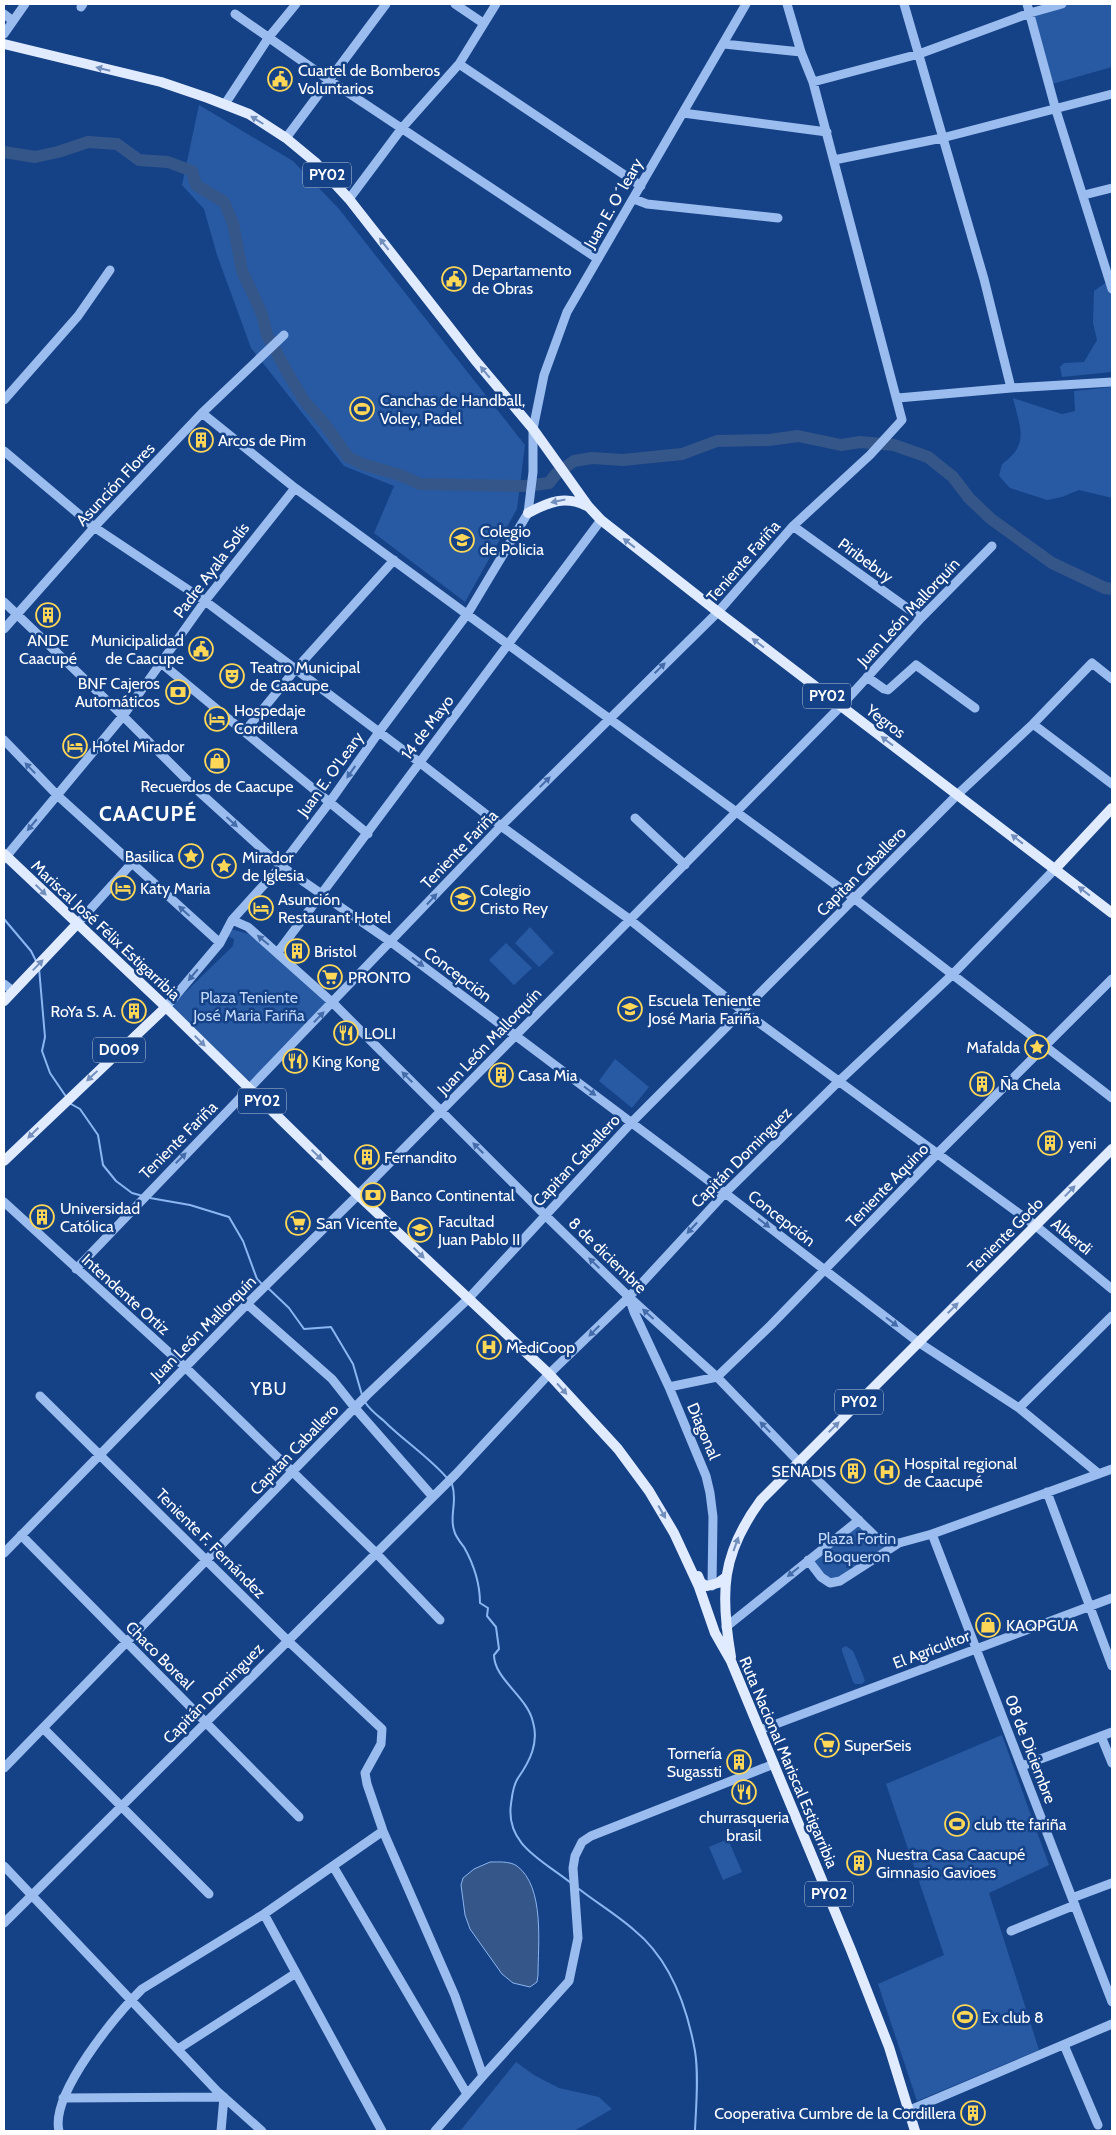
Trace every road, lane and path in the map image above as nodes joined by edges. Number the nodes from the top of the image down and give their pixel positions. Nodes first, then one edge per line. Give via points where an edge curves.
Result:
1 (26, 4) edge
2 (296, 4) edge
3 (386, 4) edge
4 (455, 4) edge
5 (496, 4) edge
6 (746, 4) edge
7 (787, 4) edge
8 (904, 4) edge
9 (1062, 4) edge
10 (1028, 8) edge
11 (4, 14) edge
12 (234, 14) dead end
13 (13, 21) junction
14 (483, 23) junction
15 (4, 34) edge
16 (269, 37) junction
17 (4, 44) edge
18 (724, 44) junction
19 (801, 52) junction
20 (919, 54) junction
21 (459, 64) junction
22 (329, 80) junction
23 (813, 82) junction
24 (1112, 94) edge
25 (225, 104) junction
26 (1056, 107) junction
27 (683, 113) junction
28 (402, 128) junction
29 (827, 132) junction
30 (286, 138) junction
31 (942, 138) junction
32 (834, 160) junction
33 (641, 186) junction
34 (1112, 188) edge
35 (1084, 195) junction
36 (349, 199) junction
37 (634, 199) junction
38 (778, 218) dead end
39 (598, 259) junction
40 (110, 270) dead end
41 (1112, 290) edge
42 (284, 335) dead end
43 (1112, 382) edge
44 (1011, 388) junction
45 (898, 398) junction
46 (4, 400) edge
47 (202, 413) junction
48 (533, 429) junction
49 (4, 451) edge
50 (295, 488) junction
51 (588, 506) junction
52 (528, 513) junction
53 (601, 520) junction
54 (793, 526) junction
55 (94, 527) junction
56 (992, 546) dead end
57 (394, 560) junction
58 (205, 601) junction
59 (4, 602) edge
60 (718, 612) junction
61 (468, 613) junction
62 (18, 615) junction
63 (921, 618) junction
64 (4, 629) edge
65 (509, 644) junction
66 (161, 663) junction
67 (296, 670) junction
68 (867, 677) junction
69 (1112, 679) edge
70 (841, 706) junction
71 (975, 708) dead end
72 (123, 716) junction
73 (609, 718) junction
74 (1033, 724) junction
75 (245, 731) junction
76 (379, 732) junction
77 (4, 740) edge
78 (419, 762) junction
79 (1112, 784) edge
80 (958, 794) junction
81 (57, 795) junction
82 (329, 803) junction
83 (1112, 808) edge
84 (736, 812) junction
85 (635, 818) dead end
86 (501, 826) junction
87 (368, 834) junction
88 (5, 856) edge
89 (132, 863) junction
90 (685, 865) junction
91 (281, 866) junction
92 (1055, 869) junction
93 (321, 894) junction
94 (855, 899) junction
95 (1112, 913) edge
96 (629, 919) junction
97 (232, 920) junction
98 (77, 924) junction
99 (391, 942) junction
100 (220, 943) junction
101 (278, 952) junction
102 (953, 974) junction
103 (1112, 979) edge
104 (4, 984) edge
105 (13, 991) junction
106 (4, 1001) edge
107 (333, 1003) junction
108 (166, 1007) junction
109 (743, 1011) junction
110 (515, 1035) junction
111 (1045, 1046) junction
112 (838, 1082) junction
113 (249, 1089) junction
114 (1112, 1098) edge
115 (441, 1111) junction
116 (632, 1122) junction
117 (1112, 1149) edge
118 (938, 1153) junction
119 (4, 1161) edge
120 (725, 1193) junction
121 (358, 1195) junction
122 (4, 1202) edge
123 (545, 1215) junction
124 (1036, 1226) junction
125 (76, 1269) junction
126 (825, 1271) junction
127 (1112, 1289) edge
128 (629, 1296) junction
129 (468, 1299) junction
130 (247, 1304) junction
131 (1112, 1316) edge
132 (918, 1342) junction
133 (185, 1367) junction
134 (550, 1374) junction
135 (718, 1377) junction
136 (669, 1387) junction
137 (40, 1396) dead end
138 (356, 1407) junction
139 (1019, 1408) junction
140 (100, 1455) junction
141 (799, 1462) junction
142 (1112, 1469) edge
143 (635, 1471) joint
144 (291, 1472) junction
145 (1099, 1474) junction
146 (1047, 1492) junction
147 (433, 1497) junction
148 (858, 1520) junction
149 (932, 1534) junction
150 (21, 1535) junction
151 (899, 1543) junction
152 (375, 1552) junction
153 (4, 1553) edge
154 (685, 1556) junction
155 (206, 1560) junction
156 (808, 1560) junction
157 (726, 1577) junction
158 (712, 1586) junction
159 (1112, 1598) edge
160 (1091, 1606) junction
161 (440, 1620) dead end
162 (726, 1627) junction
163 (287, 1640) junction
164 (127, 1642) junction
165 (977, 1648) junction
166 (731, 1661) junction
167 (1112, 1666) edge
168 (205, 1722) junction
169 (43, 1728) junction
170 (760, 1730) junction
171 (1112, 1732) edge
172 (1102, 1736) junction
173 (1112, 1763) edge
174 (774, 1764) junction
175 (1022, 1766) junction
176 (4, 1768) edge
177 (122, 1805) junction
178 (299, 1817) dead end
179 (383, 1831) junction
180 (4, 1866) edge
181 (332, 1866) junction
182 (1112, 1883) edge
183 (209, 1894) dead end
184 (31, 1895) junction
185 (1074, 1901) junction
186 (264, 1914) junction
187 (4, 1923) edge
188 (1011, 1930) dead end
189 (296, 1973) junction
190 (130, 2000) junction
191 (1112, 2002) edge
192 (1112, 2024) edge
193 (1064, 2045) junction
194 (178, 2049) junction
195 (483, 2076) junction
196 (467, 2094) junction
197 (224, 2097) junction
198 (63, 2098) junction
199 (910, 2110) junction
200 (1098, 2125) dead end
201 (59, 2131) edge
202 (221, 2131) edge
203 (262, 2131) edge
204 (382, 2131) edge
205 (435, 2131) edge
206 (915, 2131) edge

1 - 13 street
2 - 16 street
3 - 22 street
4 - 14 street
5 - 14 street
6 - 18 street, Juan E. O´leary
7 - 19 street
8 - 20 street
9 - 10 street
10 - 20 street
10 - 26 street
11 - 13 street
12 - 16 street
13 - 15 street
14 - 21 street
16 - 22 street
16 - 25 street
25 -> 17 main road, PY02 via 161,82
18 - 19 street
18 - 27 street, Juan E. O´leary
19 - 23 street
20 - 23 street
20 - 31 street
21 - 28 street
21 - 33 street
22 - 28 street
22 - 30 street
23 - 29 street
24 - 26 street
30 -> 25 main road, PY02
26 - 31 street
26 - 35 street
27 - 29 street
27 - 33 street, Juan E. O´leary
28 - 36 street
28 - 39 street
29 - 32 street
30 - 36 main road, PY02 via 315,162
31 - 32 street
31 - 44 street via 984,279
32 - 45 street
33 - 37 street, Juan E. O´leary
34 - 35 street
35 - 41 street
48 -> 36 main road, PY02
37 - 38 street via 647,204
37 - 39 street, Juan E. O´leary
39 - 48 street, Juan E. O´leary via 567,312 555,343 544,375
40 - 46 street via 78,316
42 - 47 street, Asunción Flores
43 - 44 street
44 - 45 street
45 - 54 street, Teniente Fariña via 902,420 870,456
47 - 50 street
47 - 55 street, Asunción Flores
48 - 51 main road, Yegros / PY02
48 - 52 street, Juan E. O'Leary via 533,472
49 - 55 street, Alberdi
50 - 57 street
50 - 58 street, Padre Ayala Solís
51 -> 52 main road via 568,499 546,504
51 - 53 main road, Yegros / PY02
52 - 61 street, Juan E. O'Leary
60 -> 53 main road, Yegros / PY02
53 - 65 street, 14 de Mayo
54 - 60 street, Teniente Fariña
54 - 63 street, Piribebuy
55 - 58 street, Alberdi
55 - 62 street, Asunción Flores
56 - 63 street, Juan León Mallorquín
57 - 61 street
57 - 67 street
58 - 66 street, Padre Ayala Solís
58 - 67 street, Alberdi
59 - 62 street, Concepción
70 -> 60 main road, Yegros / PY02
73 -> 60 street, Teniente Fariña
61 - 65 street
61 - 76 street, Juan E. O'Leary
62 - 64 street, Asunción Flores
62 - 72 street, Concepción
63 - 68 street, Juan León Mallorquín
65 - 73 street
65 - 78 street, 14 de Mayo
66 - 72 street, Padre Ayala Solís
66 - 75 street
67 - 75 street
67 - 76 street, Alberdi
68 - 70 street, Juan León Mallorquín
68 - 71 street via 888,690 916,665
69 - 74 street, Capitan Caballero via 1092,662
80 -> 70 main road, Yegros / PY02
70 - 84 street, Juan León Mallorquín
72 - 81 street, Padre Ayala Solís
72 -> 91 street, Concepción via 196,789
73 - 84 street
86 -> 73 street, Teniente Fariña
74 - 79 street
74 - 80 street, Capitan Caballero
75 - 82 street
76 - 78 street, Alberdi
76 -> 82 street, Juan E. O'Leary
81 -> 77 street
78 - 86 street, Alberdi
78 - 87 street, 14 de Mayo
92 -> 80 main road, Yegros / PY02
80 - 94 street, Capitan Caballero
81 -> 88 street, Padre Ayala Solís
81 - 89 street
82 - 87 street
82 - 91 street, Juan E. O'Leary
83 - 92 main road
84 - 90 street, Juan León Mallorquín
84 - 94 street
85 - 90 street
86 - 96 street, Alberdi
99 -> 86 street, Teniente Fariña
87 - 93 street, 14 de Mayo
88 -> 98 main road, Mariscal José Félix Estigarribia / PY02
89 - 98 street
100 -> 89 street
90 - 96 street, Juan León Mallorquín
91 - 93 street, Concepción
91 - 97 street, Juan E. O'Leary
95 -> 92 main road, Yegros / PY02
92 - 102 street, Capitán Dominguez
93 - 99 street, Concepción
93 - 101 street, 14 de Mayo
94 - 102 street
94 - 109 street, Capitan Caballero
96 - 109 street, Alberdi
96 - 110 street, Juan León Mallorquín
97 - 100 street, Juan E. O'Leary
101 -> 97 street, 8 de diciembre via 248,927
105 -> 98 main road
98 - 108 main road, Mariscal José Félix Estigarribia / PY02
99 - 107 street, Teniente Fariña
99 -> 110 street, Concepción
100 -> 108 street, Juan E. O'Leary
101 - 107 street, 8 de diciembre
102 - 111 street
102 - 112 street, Capitán Dominguez
103 - 111 street, Teniente Aquino
104 - 105 street
105 - 106 main road
113 -> 107 street, Teniente Fariña
115 -> 107 street, 8 de diciembre
108 -> 113 main road, Mariscal José Félix Estigarribia / PY02
108 -> 119 main road, Juan E. O'Leary / D009
109 - 112 street, Alberdi
109 - 116 street, Capitan Caballero
110 - 115 street, Juan León Mallorquín
110 -> 116 street, Concepción
111 - 114 street
111 - 118 street, Teniente Aquino
112 - 118 street, Alberdi
112 - 120 street, Capitán Dominguez
113 -> 121 main road, Mariscal José Félix Estigarribia / PY02
125 -> 113 street, Teniente Fariña
115 - 121 street, Juan León Mallorquín
123 -> 115 street, 8 de diciembre
116 - 120 street, Concepción
116 - 123 street, Capitan Caballero
124 -> 117 main road, Teniente Godo / PY02
118 - 124 street, Alberdi
118 - 126 street, Teniente Aquino
120 -> 126 street, Concepción
120 -> 128 street, Capitán Dominguez
121 -> 129 main road, Mariscal José Félix Estigarribia / PY02
121 - 130 street, Juan León Mallorquín
122 - 125 street, Intendente Ortiz
128 -> 123 street, 8 de diciembre
123 - 129 street, Capitan Caballero
124 - 127 street, Alberdi
132 -> 124 main road, Teniente Godo / PY02
125 - 133 street, Intendente Ortiz
126 -> 132 street, Concepción
126 - 135 street, Teniente Aquino
128 -> 134 street, Capitán Dominguez
135 -> 128 street, 8 de diciembre
128 - 136 street, Diagonal
129 - 134 main road, Mariscal José Félix Estigarribia / PY02
129 - 138 street, Capitan Caballero
130 - 133 street, Juan León Mallorquín
130 - 138 street via 332,1379
131 - 139 street
132 - 139 street, Concepción
141 -> 132 main road, PY02
133 - 140 street, Juan León Mallorquín
133 - 144 street, Intendente Ortiz
134 -> 143 main road, Mariscal José Félix Estigarribia / PY02
134 - 147 street, Capitán Dominguez
135 - 136 street
141 -> 135 street, 8 de diciembre
136 - 158 street, Diagonal via 701,1461 710,1493
137 - 140 street, Teniente F. Fernández
138 - 144 street, Capitan Caballero
138 - 147 street
139 - 145 street, Concepción
140 - 150 street, Juan León Mallorquín
140 - 155 street, Teniente F. Fernández
141 - 148 street, 8 de diciembre
157 -> 141 main road, PY02 via 739,1534 750,1515 775,1484
142 - 145 street, 8 de diciembre
143 -> 154 main road, Ruta Nacional Mariscal Estigarribia / PY02 via 661,1510
144 - 152 street, Intendente Ortiz
144 - 155 street, Capitan Caballero
145 - 146 street, 8 de diciembre
146 - 149 street, 8 de diciembre
146 - 160 street
147 - 152 street, Capitán Dominguez
148 - 151 street, 8 de diciembre via 880,1541
148 - 156 street
149 - 151 street, 8 de diciembre
149 - 165 street, 08 de Diciembre
150 - 153 street, Juan León Mallorquín
150 - 164 street, Chaco Boreal
151 - 156 street via 840,1582 830,1583 821,1577
152 - 161 street, Intendente Ortiz
152 - 163 street, Capitán Dominguez
154 - 158 main road via 701,1582
154 - 166 main road, Ruta Nacional Mariscal Estigarribia / PY02 via 715,1633
155 - 163 street, Teniente F. Fernández
155 - 164 street, Capitan Caballero
156 -> 162 street
157 - 158 main road
157 - 162 main road, PY02
159 - 160 street, El Agricultor
160 - 165 street, El Agricultor
160 - 167 street
162 - 166 main road, PY02
163 - 168 street, Capitán Dominguez
163 - 179 street, Teniente F. Fernández via 382,1729 381,1744 365,1773
164 - 168 street, Chaco Boreal
164 - 169 street, Capitan Caballero
165 - 170 street, El Agricultor
165 - 175 street, 08 de Diciembre
166 - 170 main road, Ruta Nacional Mariscal Estigarribia / PY02
168 - 177 street, Capitán Dominguez
168 - 178 street, Chaco Boreal
169 - 176 street, Capitan Caballero
169 - 177 street
170 - 174 main road, Ruta Nacional Mariscal Estigarribia / PY02
171 - 172 street
172 - 173 street
172 - 175 street
174 - 195 street via 582,1842 573,1868 578,1938 569,1981
174 - 199 main road, Ruta Nacional Mariscal Estigarribia / PY02 via 848,1942
175 - 185 street, 08 de Diciembre
177 - 183 street
177 - 184 street, Capitán Dominguez
179 - 181 street
179 - 195 street via 455,1996
180 - 184 street
181 - 186 street
181 - 196 street
182 - 185 street
184 - 187 street, Capitán Dominguez
184 - 190 street
185 - 188 street
185 - 191 street, 08 de Diciembre
186 - 189 street
186 - 190 street via 142,1989
189 - 194 street
189 - 204 street
190 - 194 street
190 - 198 street via 82,2063
192 - 193 street
193 - 199 street
193 - 200 street
194 - 197 street
195 - 196 street
196 - 205 street
197 - 198 street
197 - 202 street
197 - 203 street
198 - 201 street via 58,2115
199 - 206 main road, Ruta Nacional Mariscal Estigarribia / PY02

